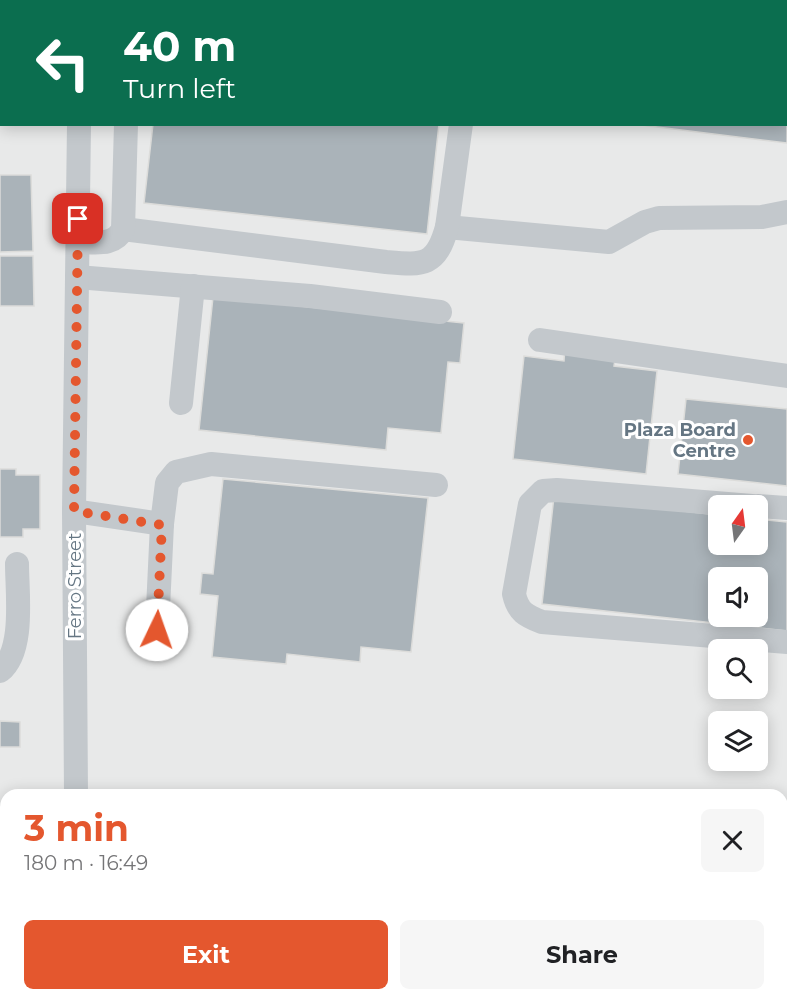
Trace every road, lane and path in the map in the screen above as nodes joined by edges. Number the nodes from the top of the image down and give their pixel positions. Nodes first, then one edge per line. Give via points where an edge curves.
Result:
1 (80, 126) edge
2 (126, 126) edge
3 (461, 126) edge
4 (787, 212) edge
5 (447, 227) junction
6 (123, 229) junction
7 (78, 242) junction
8 (77, 277) junction
9 (193, 286) junction
10 (440, 312) dead end
11 (540, 340) dead end
12 (787, 375) edge
13 (181, 403) dead end
14 (435, 485) dead end
15 (708, 502) edge
16 (768, 507) edge
17 (787, 508) edge
18 (74, 511) junction
19 (162, 525) junction
20 (17, 564) dead end
21 (157, 630) dead end
22 (787, 642) edge
23 (0, 671) edge
24 (76, 789) edge

1 - 7 street, Ferro Street
2 - 6 street
3 - 5 street
4 - 5 street via 762,217 659,218 609,242
5 - 6 street via 436,254 418,264
6 - 7 street via 109,242
7 - 8 street, Ferro Street
8 - 9 street
8 - 18 street, Ferro Street
9 - 10 street
9 - 13 street
11 - 12 street
14 - 19 street via 201,465 184,468 171,477
15 - 22 street via 543,491 530,504 514,594 517,607 525,616 542,622
16 - 17 street
18 - 19 street
18 - 24 street, Ferro Street
19 - 21 street
20 - 23 street via 16,645

